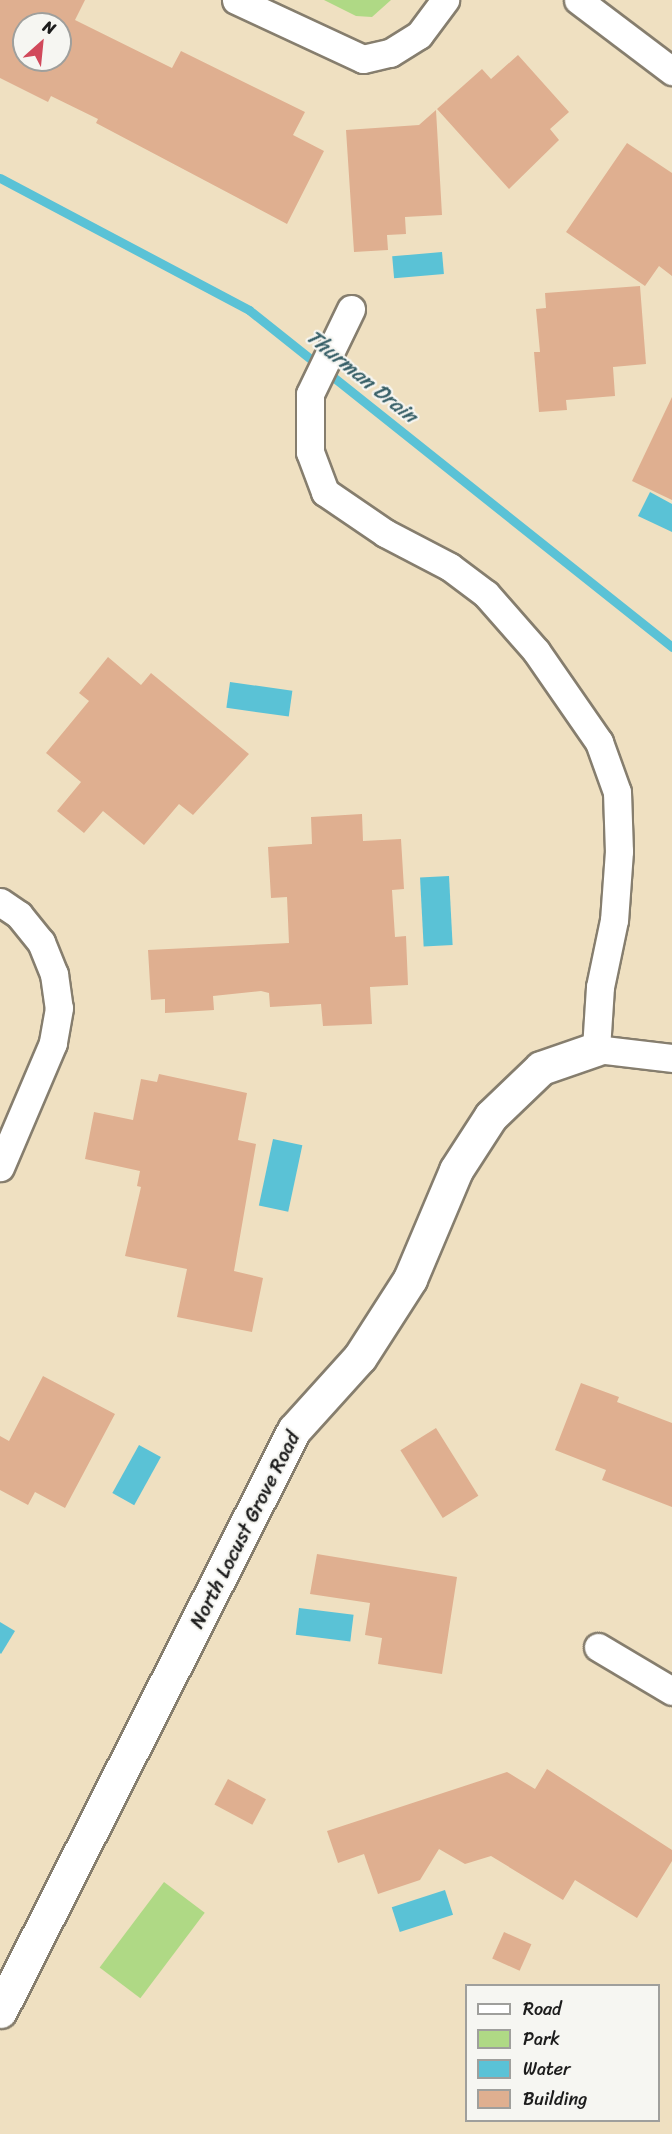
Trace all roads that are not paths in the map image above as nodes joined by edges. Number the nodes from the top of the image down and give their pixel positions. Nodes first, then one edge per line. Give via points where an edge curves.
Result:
1 (236, 0) edge
2 (445, 0) edge
3 (578, 0) edge
4 (672, 71) edge
5 (351, 309) dead end
6 (0, 902) edge
7 (596, 1049) junction
8 (672, 1058) edge
9 (0, 1167) edge
10 (598, 1647) dead end
11 (672, 1691) edge
12 (0, 2011) edge

1 - 2 street via 363,59 390,53 419,35
3 - 4 street
5 - 7 street via 310,394 310,452 325,492 385,533 450,567 486,594 536,651 599,742 617,792 619,851 614,920 600,987
6 - 9 street via 19,915 41,942 54,974 59,1008 53,1043
7 - 8 street
7 - 12 street, North Locust Grove Road via 541,1068 491,1116 456,1170 410,1279 360,1357 294,1430
10 - 11 street

